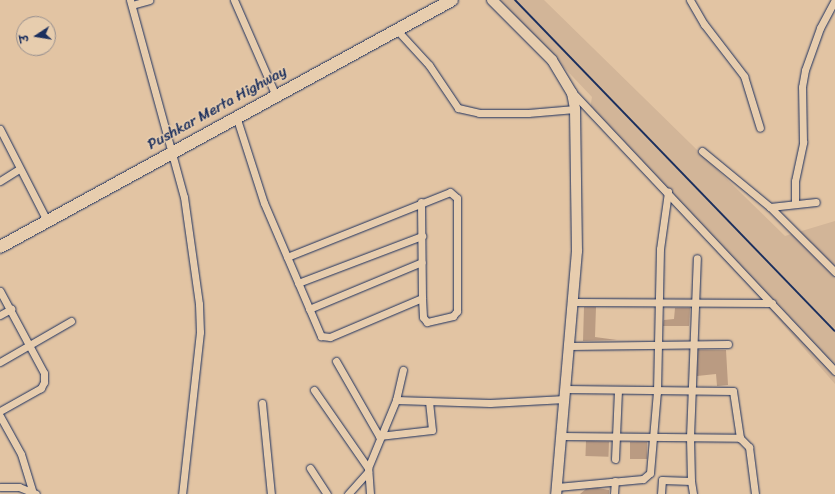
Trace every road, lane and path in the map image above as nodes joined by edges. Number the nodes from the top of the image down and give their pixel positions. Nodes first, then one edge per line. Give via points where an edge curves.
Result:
1 (149, 0) edge
2 (234, 0) edge
3 (452, 0) edge
4 (492, 0) edge
5 (690, 0) edge
6 (835, 0) edge
7 (131, 2) edge
8 (396, 29) junction
9 (572, 93) junction
10 (275, 94) junction
11 (575, 109) junction
12 (236, 116) junction
13 (0, 128) edge
14 (760, 128) dead end
15 (2, 138) edge
16 (171, 151) junction
17 (702, 151) dead end
18 (19, 169) junction
19 (0, 181) edge
20 (668, 192) junction
21 (421, 202) junction
22 (816, 202) dead end
23 (795, 204) junction
24 (770, 207) junction
25 (47, 221) junction
26 (422, 236) junction
27 (0, 247) edge
28 (287, 258) junction
29 (697, 258) dead end
30 (422, 262) junction
31 (835, 272) edge
32 (298, 283) junction
33 (0, 291) edge
34 (422, 298) junction
35 (573, 302) junction
36 (657, 302) junction
37 (695, 302) junction
38 (772, 303) junction
39 (309, 308) junction
40 (11, 309) junction
41 (0, 315) edge
42 (71, 321) dead end
43 (728, 344) dead end
44 (30, 345) junction
45 (569, 346) junction
46 (693, 346) junction
47 (657, 347) junction
48 (336, 361) dead end
49 (0, 362) edge
50 (403, 370) dead end
51 (835, 371) edge
52 (314, 390) dead end
53 (618, 391) junction
54 (692, 391) junction
55 (657, 392) junction
56 (565, 394) junction
57 (396, 400) junction
58 (429, 401) junction
59 (262, 403) dead end
60 (0, 411) edge
61 (0, 416) edge
62 (379, 436) junction
63 (561, 436) junction
64 (615, 437) junction
65 (654, 437) junction
66 (690, 437) junction
67 (740, 438) junction
68 (615, 459) dead end
69 (310, 468) dead end
70 (368, 470) junction
71 (691, 481) junction
72 (615, 482) junction
73 (0, 487) edge
74 (557, 491) edge
75 (34, 493) edge
76 (182, 494) edge
77 (271, 494) edge
78 (327, 494) edge
79 (348, 494) edge
80 (370, 494) edge
81 (614, 494) edge
82 (661, 494) edge
83 (693, 494) edge
84 (755, 494) edge

1 - 7 street
2 - 10 street
3 - 8 highway, Pushkar Merta Highway
4 - 9 main road via 552,60
5 - 14 street via 704,24 744,76
6 - 23 street via 820,28 805,70 802,87 803,142 794,181
7 - 16 street
8 - 10 highway, Pushkar Merta Highway
8 - 11 street via 429,65 458,108 479,113 528,114
9 - 11 main road
9 - 20 street
10 - 12 highway, Pushkar Merta Highway
11 - 35 main road via 579,218
12 - 16 highway, Pushkar Merta Highway
12 - 28 street via 264,203
13 - 15 street
15 - 18 street
16 - 25 highway, Pushkar Merta Highway
16 - 76 street via 184,198 199,304 200,332
17 - 24 street
18 - 19 street
18 - 25 street
20 - 36 street via 662,219
20 - 38 street
21 - 26 street
21 - 28 street
21 - 34 street via 445,193 457,198 457,311 453,316 427,322 423,317
22 - 23 street
23 - 24 street
24 - 31 street
25 - 27 highway, Pushkar Merta Highway
26 - 30 street
26 - 32 street
28 - 32 street
29 - 37 street
30 - 34 street
30 - 39 street
32 - 39 street
33 - 40 street
34 - 39 street via 330,337 318,333
35 - 36 street
35 - 45 main road
36 - 37 street
36 - 47 street
37 - 38 street
37 - 46 street
38 - 51 street
40 - 41 street
40 - 44 street
42 - 44 street
43 - 46 street
44 - 49 street
44 - 60 street via 44,373 44,382 41,388
45 - 47 street
45 - 56 main road
46 - 47 street
46 - 54 street
47 - 55 street
48 - 62 street
50 - 57 street
52 - 70 street
53 - 55 street
53 - 56 street
53 - 64 street
54 - 55 street
54 - 66 street
54 - 67 street via 735,392
55 - 65 street
56 - 58 street via 490,403
56 - 63 main road
57 - 58 street
57 - 62 street
58 - 62 street via 432,430
59 - 77 street
61 - 75 street via 21,454
62 - 70 street
63 - 64 street
63 - 74 main road
64 - 65 street
64 - 68 street
65 - 66 street
65 - 72 street via 648,476
66 - 67 street
66 - 71 street
67 - 84 street via 749,447
69 - 78 street
70 - 79 street
70 - 80 street
71 - 82 street via 662,480
71 - 83 street
72 - 74 street
72 - 81 street
73 - 75 street

